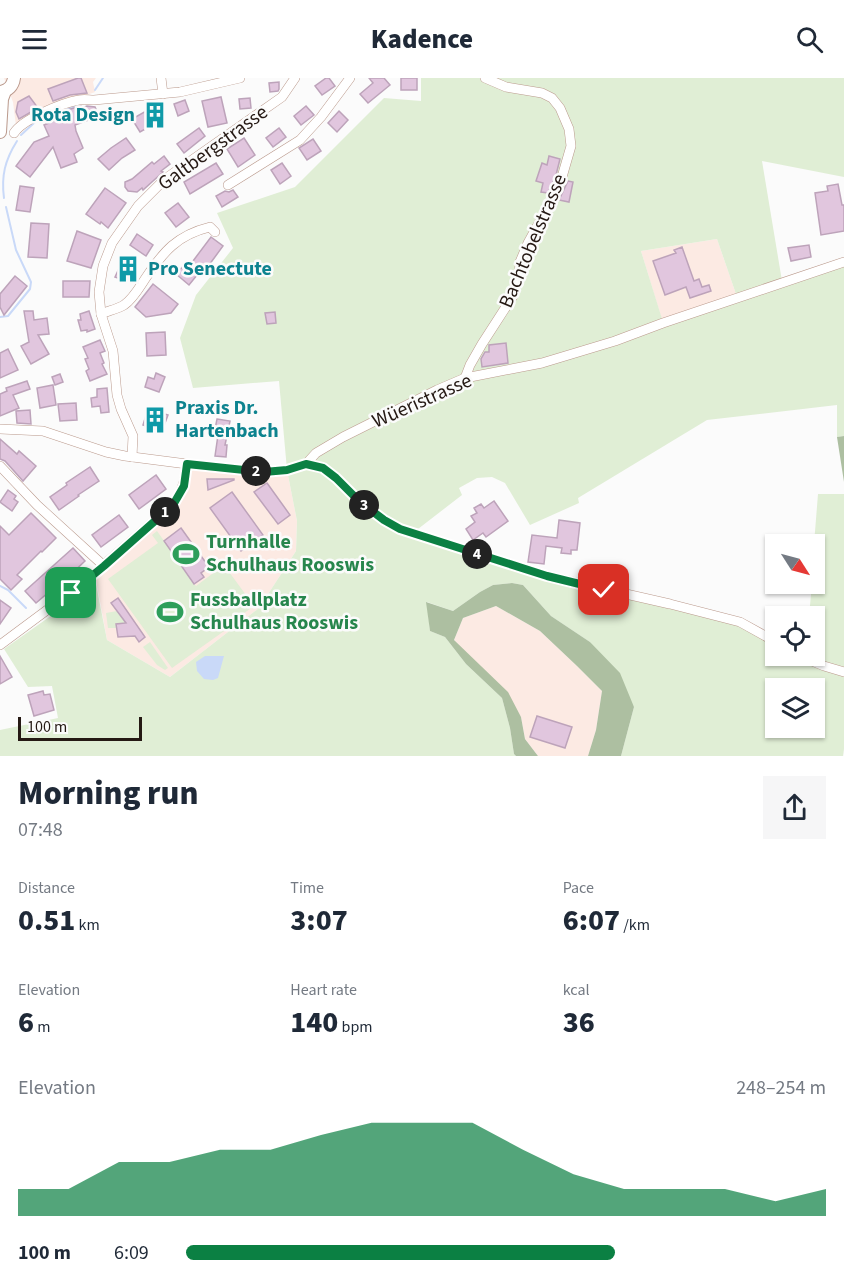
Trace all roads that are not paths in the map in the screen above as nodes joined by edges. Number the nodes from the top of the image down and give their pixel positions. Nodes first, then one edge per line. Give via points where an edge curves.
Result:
1 (14, 78) edge
2 (161, 78) edge
3 (240, 78) edge
4 (295, 78) edge
5 (350, 78) edge
6 (485, 78) edge
7 (2, 92) edge
8 (163, 94) junction
9 (0, 132) edge
10 (14, 133) dead end
11 (228, 185) dead end
12 (215, 232) dead end
13 (844, 262) edge
14 (101, 314) junction
15 (465, 378) junction
16 (0, 429) edge
17 (132, 457) junction
18 (187, 464) junction
19 (306, 464) junction
20 (0, 466) edge
21 (104, 566) junction
22 (765, 636) edge
23 (0, 645) edge
24 (824, 666) edge
25 (844, 672) edge

1 - 7 main road via 9,89
2 - 8 street
3 - 8 street
4 - 14 street, Galtbergstrasse via 282,97 165,179 138,206 112,243 103,266
5 - 11 street via 300,140
6 - 15 street, Bachtobelstrasse via 552,98 569,129 571,146 553,198 520,262 513,296
7 - 9 main road
8 - 10 street via 81,99 23,124
12 - 14 street via 210,227 193,231 176,242 160,256 134,296 123,306
13 - 15 street, Wüeristrasse via 615,341 542,363
14 - 17 street, Galtbergstrasse via 113,351 120,405 133,436
15 - 19 street, Wüeristrasse via 343,437
16 - 17 street, Wüeristrasse via 43,431
17 - 18 street, Wüeristrasse
18 - 19 street, Wüeristrasse via 264,472
18 - 21 street via 184,486 173,505
19 - 22 street via 323,468 359,501 400,529 547,576 740,622
20 - 21 street
21 - 23 street
24 - 25 street

